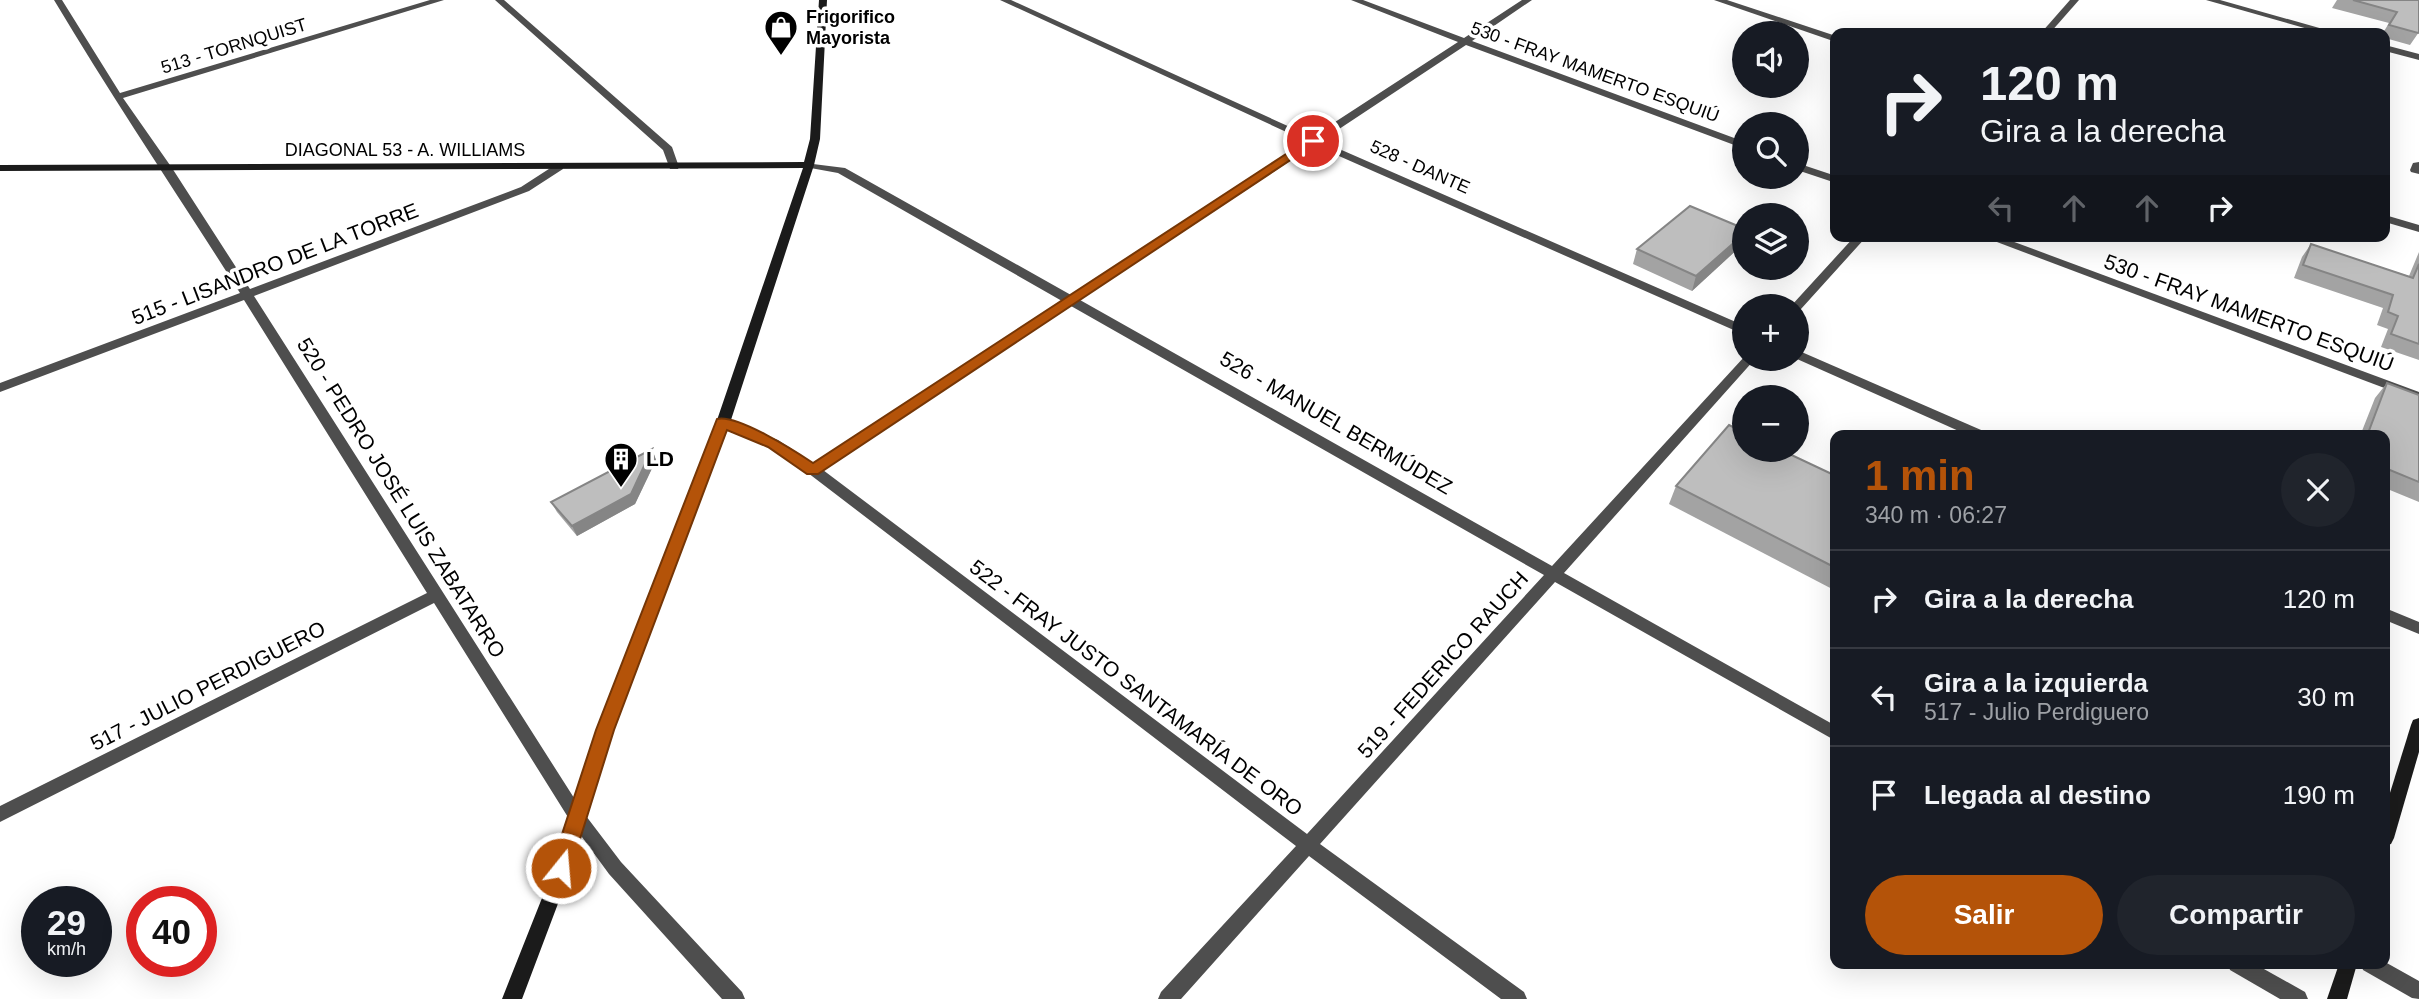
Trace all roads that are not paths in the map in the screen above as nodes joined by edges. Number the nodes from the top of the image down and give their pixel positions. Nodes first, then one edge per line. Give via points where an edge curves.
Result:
1 (58, 0) edge
2 (440, 0) edge
3 (499, 0) edge
4 (823, 0) edge
5 (1004, 0) edge
6 (1355, 0) edge
7 (1528, 0) edge
8 (1718, 0) edge
9 (2075, 0) edge
10 (2210, 0) edge
11 (2050, 28) edge
12 (2314, 28) edge
13 (1830, 37) edge
14 (1464, 41) junction
15 (2390, 49) edge
16 (2419, 57) edge
17 (117, 97) junction
18 (1313, 141) junction
19 (1732, 141) edge
20 (809, 165) junction
21 (559, 167) junction
22 (674, 167) junction
23 (0, 168) edge
24 (167, 168) junction
25 (1809, 170) edge
26 (1830, 178) edge
27 (2390, 220) edge
28 (2419, 229) edge
29 (1856, 242) edge
30 (2003, 242) edge
31 (1808, 294) edge
32 (247, 296) junction
33 (1073, 300) junction
34 (1732, 325) edge
35 (1809, 359) edge
36 (1738, 371) edge
37 (0, 388) edge
38 (2419, 397) edge
39 (723, 423) junction
40 (1969, 430) edge
41 (813, 470) junction
42 (1555, 573) junction
43 (435, 596) junction
44 (2390, 616) edge
45 (2419, 628) edge
46 (2419, 725) edge
47 (1830, 731) edge
48 (2390, 807) edge
49 (0, 814) edge
50 (577, 817) junction
51 (1308, 845) junction
52 (2246, 969) edge
53 (2346, 969) edge
54 (2379, 969) edge
55 (2419, 991) edge
56 (513, 999) edge
57 (735, 999) edge
58 (1168, 999) edge
59 (1517, 999) edge
60 (2298, 999) edge
61 (2337, 999) edge

1 - 17 street, 520 - PEDRO JOSÉ LUIS ZABATARRO
2 - 17 street, 513 - TORNQUIST
3 - 22 street via 668,149
4 - 20 street via 815,139
5 - 18 street, 528 - DANTE
6 - 14 street, 530 - FRAY MAMERTO ESQUIÚ
7 - 14 street
8 - 13 street
9 - 11 street
10 - 12 street
14 - 18 street
14 - 19 street, 530 - FRAY MAMERTO ESQUIÚ
15 - 16 street
17 - 24 street, 520 - PEDRO JOSÉ LUIS ZABATARRO
18 - 33 street
18 - 34 street, 528 - DANTE
20 - 22 street, DIAGONAL 53 - A. WILLIAMS
20 - 33 street, 526 - MANUEL BERMÚDEZ via 841,170
20 - 39 street
21 - 22 street, DIAGONAL 53 - A. WILLIAMS
21 - 24 street, DIAGONAL 53 - A. WILLIAMS
21 - 32 street, 515 - LISANDRO DE LA TORRE via 525,189
23 - 24 street, DIAGONAL 53 - A. WILLIAMS
24 - 32 street, 520 - PEDRO JOSÉ LUIS ZABATARRO
25 - 26 street
27 - 28 street
29 - 31 street
30 - 38 street, 530 - FRAY MAMERTO ESQUIÚ
32 - 37 street, 515 - LISANDRO DE LA TORRE
32 - 43 street, 520 - PEDRO JOSÉ LUIS ZABATARRO
33 - 41 street
33 - 42 street, 526 - MANUEL BERMÚDEZ
35 - 40 street
36 - 42 street, 519 - FEDERICO RAUCH
39 - 41 street, 522 - FRAY JUSTO SANTAMARÍA DE ORO via 773,443
39 - 50 street via 605,730
41 - 51 street, 522 - FRAY JUSTO SANTAMARÍA DE ORO
42 - 47 street, 526 - MANUEL BERMÚDEZ
42 - 51 street, 519 - FEDERICO RAUCH
43 - 49 street, 517 - JULIO PERDIGUERO
43 - 50 street, 520 - PEDRO JOSÉ LUIS ZABATARRO
44 - 45 street
46 - 48 street
50 - 56 street
50 - 57 street, 520 - PEDRO JOSÉ LUIS ZABATARRO via 615,868
51 - 58 street, 519 - FEDERICO RAUCH
51 - 59 street, 522 - FRAY JUSTO SANTAMARÍA DE ORO
52 - 60 street
53 - 61 street
54 - 55 street

